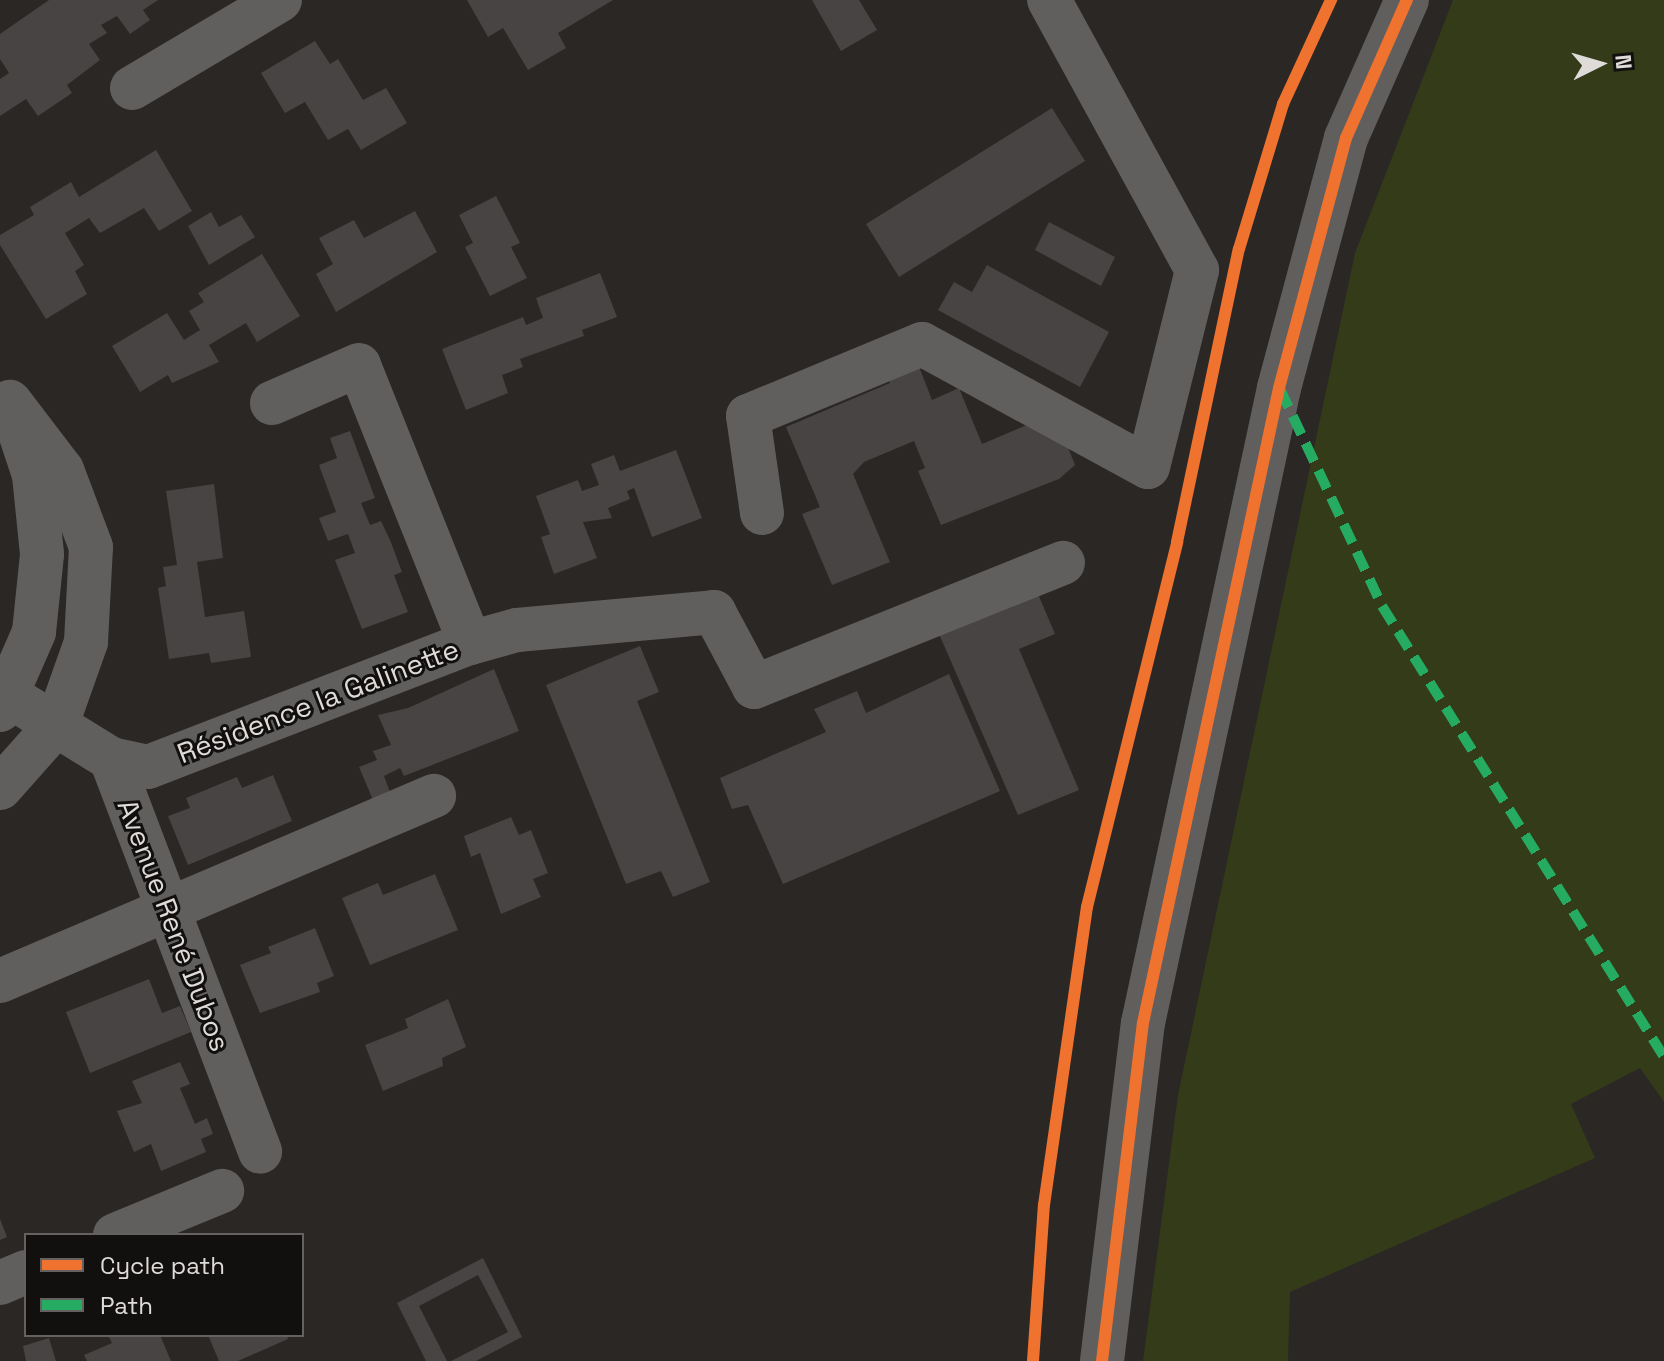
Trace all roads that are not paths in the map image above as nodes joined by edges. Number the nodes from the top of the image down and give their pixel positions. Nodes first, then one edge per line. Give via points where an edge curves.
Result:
1 (280, 0) edge
2 (1049, 0) edge
3 (1407, 0) edge
4 (132, 88) dead end
5 (5, 392) edge
6 (272, 403) dead end
7 (762, 513) dead end
8 (1063, 563) dead end
9 (470, 643) junction
10 (5, 703) edge
11 (57, 724) junction
12 (111, 759) junction
13 (0, 788) edge
14 (434, 796) dead end
15 (167, 908) junction
16 (0, 981) edge
17 (260, 1152) dead end
18 (222, 1191) dead end
19 (120, 1233) edge
20 (24, 1273) edge
21 (0, 1283) edge
22 (1102, 1361) edge

1 - 4 street
2 - 7 street via 1197,270 1148,467 922,344 748,416
3 - 22 street via 1346,138 1279,388 1143,1023
5 - 10 street via 34,475 42,554 34,632
5 - 11 street via 62,470 91,547 86,642
6 - 9 street, Résidence la Galinette via 359,365
8 - 9 street via 754,687 714,612 517,630
9 - 12 street, Résidence la Galinette via 148,767
10 - 11 street
11 - 12 street
11 - 13 street
12 - 15 street, Avenue René Dubos
14 - 15 street
15 - 16 street
15 - 17 street, Avenue René Dubos
18 - 19 street
20 - 21 street

